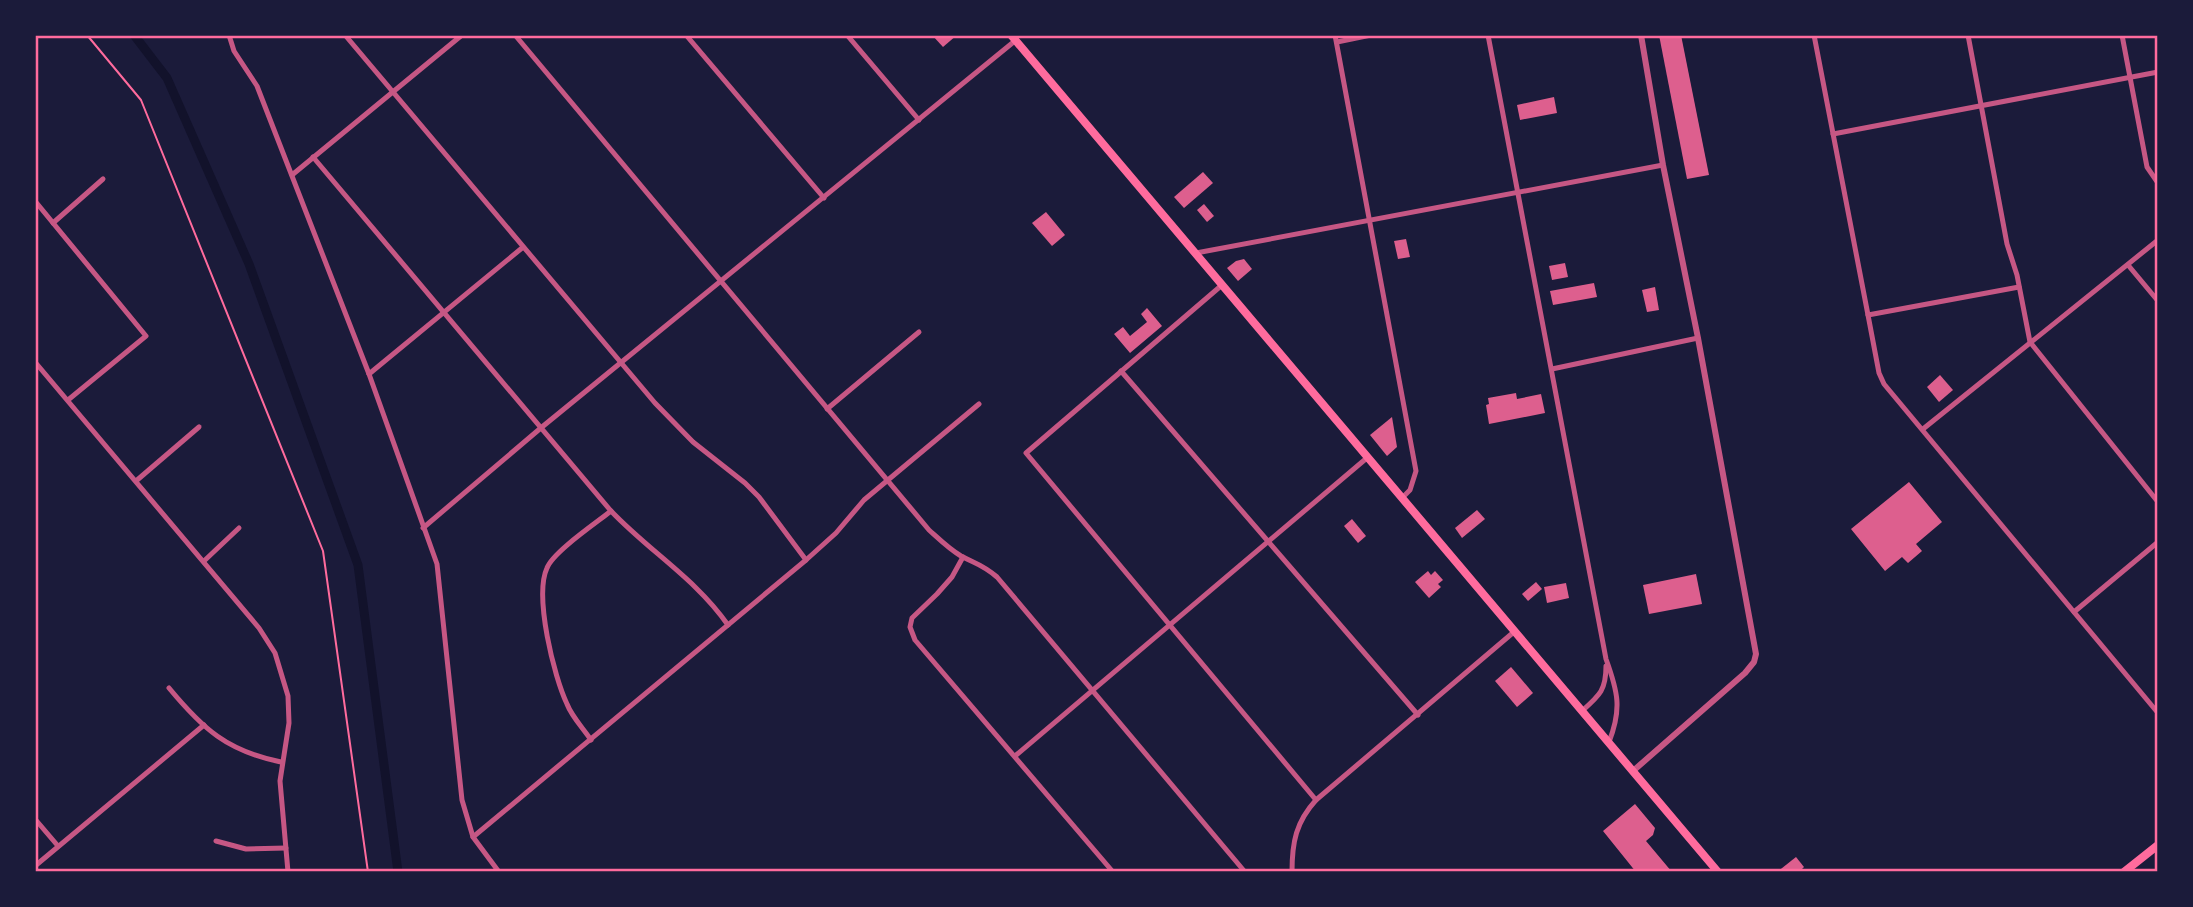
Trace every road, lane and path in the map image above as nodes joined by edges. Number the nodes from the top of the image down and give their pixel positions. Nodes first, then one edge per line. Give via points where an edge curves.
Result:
1 (87, 35) edge
2 (229, 35) edge
3 (345, 35) edge
4 (462, 35) edge
5 (515, 35) edge
6 (686, 35) edge
7 (848, 35) edge
8 (1335, 35) edge
9 (1371, 35) edge
10 (1488, 35) edge
11 (1641, 35) edge
12 (1814, 35) edge
13 (1968, 35) edge
14 (2122, 35) edge
15 (1017, 37) edge
16 (1337, 42) junction
17 (2158, 72) edge
18 (2130, 77) junction
19 (393, 92) junction
20 (1982, 105) junction
21 (919, 120) junction
22 (1833, 134) junction
23 (313, 157) junction
24 (1662, 165) junction
25 (292, 175) junction
26 (103, 179) dead end
27 (2158, 183) edge
28 (1518, 191) junction
29 (824, 198) junction
30 (35, 201) edge
31 (1371, 221) junction
32 (53, 223) junction
33 (2158, 240) edge
34 (522, 247) junction
35 (1196, 253) junction
36 (2128, 264) junction
37 (721, 281) junction
38 (1222, 285) junction
39 (2019, 287) junction
40 (2158, 301) edge
41 (443, 312) junction
42 (1868, 314) junction
43 (919, 332) dead end
44 (1698, 338) junction
45 (2031, 342) junction
46 (35, 362) edge
47 (622, 363) junction
48 (1552, 369) junction
49 (1121, 371) junction
50 (369, 374) junction
51 (68, 400) junction
52 (979, 404) dead end
53 (827, 408) junction
54 (199, 426) dead end
55 (542, 427) junction
56 (1923, 429) junction
57 (1368, 456) junction
58 (887, 480) junction
59 (136, 481) junction
60 (1403, 497) junction
61 (2158, 502) edge
62 (611, 511) junction
63 (239, 528) dead end
64 (423, 528) junction
65 (2158, 542) edge
66 (1268, 543) junction
67 (963, 557) junction
68 (806, 560) junction
69 (204, 562) junction
70 (2074, 612) junction
71 (727, 625) junction
72 (1171, 625) junction
73 (1516, 630) junction
74 (1606, 659) junction
75 (169, 688) dead end
76 (1093, 690) junction
77 (1582, 710) junction
78 (2158, 713) edge
79 (1418, 716) junction
80 (204, 725) junction
81 (590, 740) junction
82 (1609, 742) junction
83 (1015, 756) junction
84 (281, 762) junction
85 (1633, 771) junction
86 (1316, 800) junction
87 (35, 819) edge
88 (473, 836) junction
89 (216, 841) dead end
90 (2158, 845) edge
91 (58, 846) junction
92 (286, 848) junction
93 (35, 866) edge
94 (2135, 869) edge
95 (288, 872) edge
96 (368, 872) edge
97 (499, 872) edge
98 (1113, 872) edge
99 (1245, 872) edge
100 (1292, 872) edge
101 (1718, 872) edge
102 (2124, 872) edge

1 - 96 path via 141,100 323,551
2 - 25 street via 257,86
3 - 19 street
4 - 19 street
5 - 37 street
6 - 29 street
7 - 21 street
8 - 16 street
9 - 16 street
10 - 28 street
11 - 24 street
12 - 22 street
13 - 20 street
14 - 18 street
15 - 21 street
15 - 35 main road
16 - 31 street
17 - 18 street
18 - 20 street
18 - 27 street via 2147,167
19 - 23 street
19 - 34 street
20 - 22 street
20 - 39 street
21 - 29 street
22 - 42 street
23 - 25 street
23 - 41 street
24 - 28 street
24 - 44 street
25 - 50 street
26 - 32 street
28 - 31 street
28 - 48 street
29 - 37 street
30 - 32 street
31 - 35 street
31 - 60 street via 1416,471
32 - 51 street via 146,336
33 - 36 street
34 - 41 street
34 - 47 street
35 - 38 main road
36 - 40 street
36 - 45 street
37 - 47 street
37 - 53 street
38 - 49 street
38 - 57 main road
39 - 42 street
39 - 45 street
41 - 50 street
41 - 55 street
42 - 56 street via 1884,384
43 - 53 street
44 - 48 street
44 - 85 street via 1756,654 1745,673
45 - 56 street
45 - 61 street
46 - 51 street
47 - 55 street
47 - 68 street via 670,420 759,497
48 - 74 street
49 - 66 street
49 - 72 street via 1026,453
50 - 64 street
51 - 59 street
52 - 58 street
53 - 58 street
54 - 59 street
55 - 62 street
55 - 64 street
56 - 70 street
57 - 60 main road
57 - 66 street
58 - 67 street via 929,530
58 - 68 street
59 - 69 street
60 - 73 main road
62 - 71 street via 687,576
62 - 81 street via 546,569 544,598 552,667 568,707
63 - 69 street
64 - 88 street via 438,564 462,800
65 - 70 street
66 - 72 street
66 - 79 street
67 - 76 street via 997,577
67 - 83 street via 945,585 912,618 910,627 915,640
68 - 71 street
69 - 84 street via 259,628 278,660 290,713
70 - 78 street
71 - 81 street
72 - 76 street
72 - 86 street
73 - 77 main road
73 - 79 street
74 - 77 street via 1603,690
74 - 82 street via 1616,686 1618,714
75 - 80 street
76 - 83 street
76 - 99 street
77 - 82 main road
79 - 86 street
80 - 84 street via 244,752
80 - 91 street
81 - 88 street
82 - 85 main road
83 - 98 street
84 - 92 street
85 - 101 main road
86 - 100 street via 1295,832
87 - 91 street
88 - 97 street
89 - 92 street via 246,849
90 - 94 main road
91 - 93 street
92 - 95 street
94 - 102 main road

